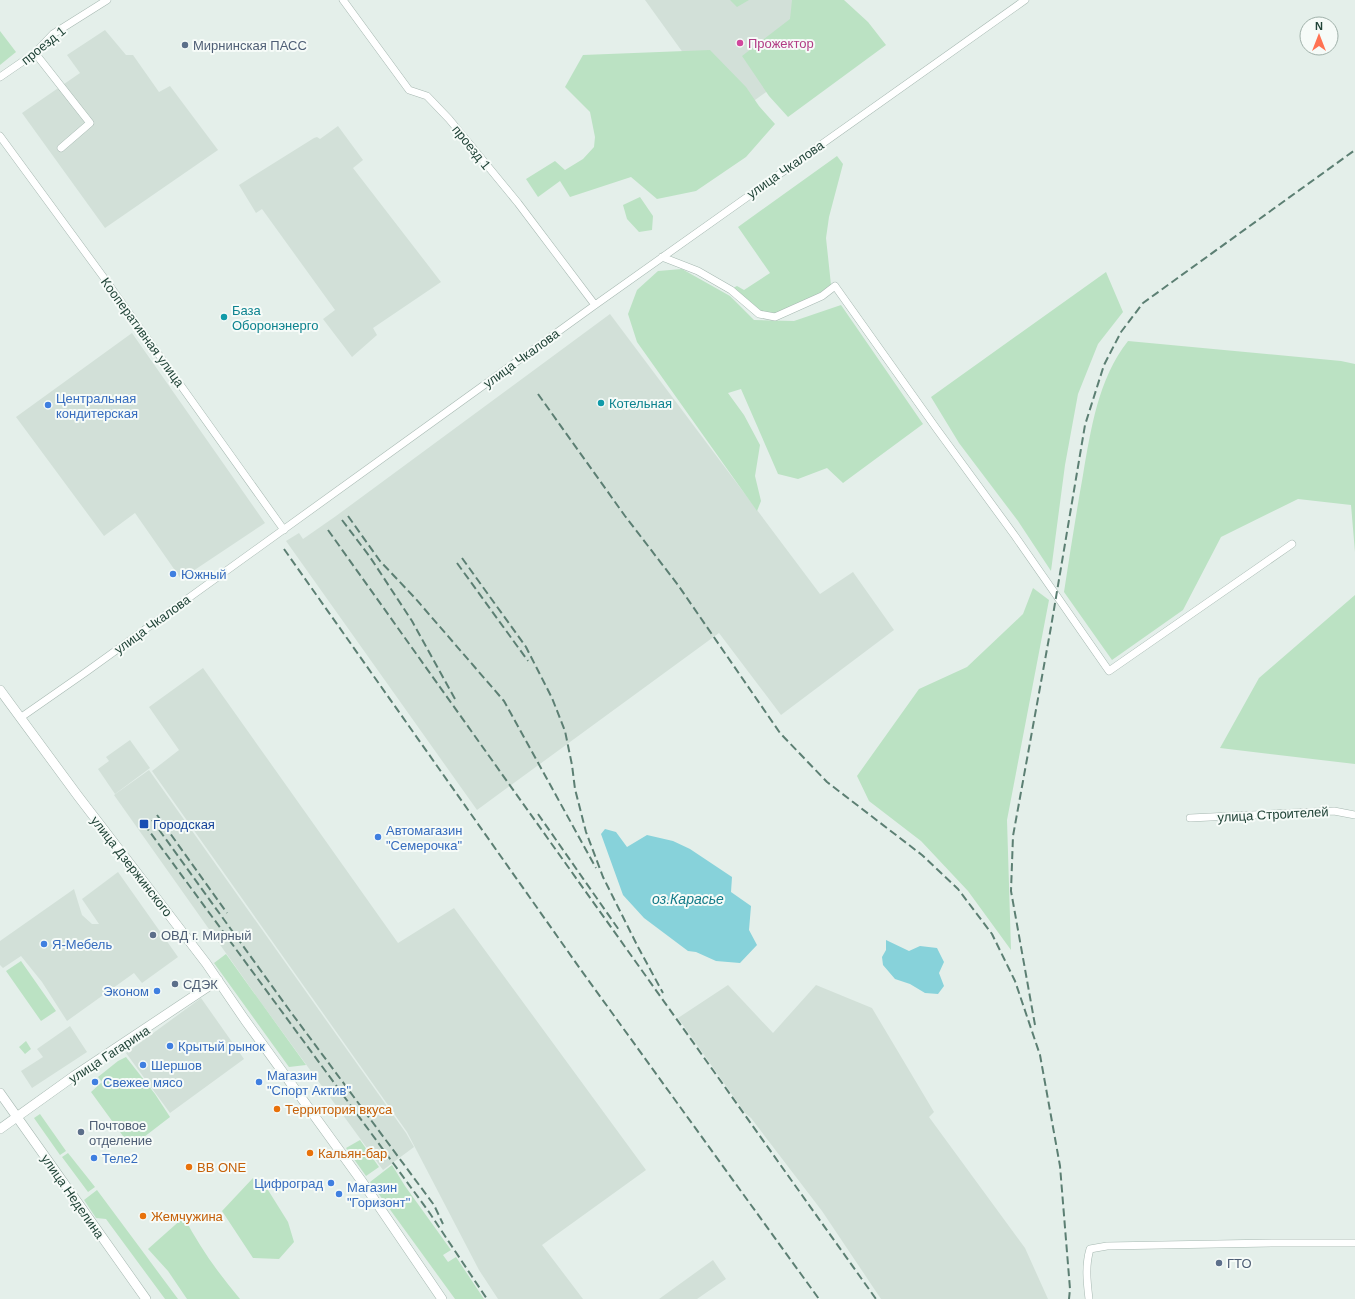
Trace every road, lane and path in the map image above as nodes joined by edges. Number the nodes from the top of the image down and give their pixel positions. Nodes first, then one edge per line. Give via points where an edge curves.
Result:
1 (107, 0) edge
2 (343, 0) edge
3 (1025, 0) edge
4 (35, 53) junction
5 (0, 77) edge
6 (0, 136) edge
7 (60, 148) dead end
8 (662, 257) junction
9 (595, 305) junction
10 (284, 530) junction
11 (1292, 544) dead end
12 (0, 690) edge
13 (20, 718) junction
14 (1355, 815) edge
15 (1190, 818) dead end
16 (218, 980) junction
17 (0, 1093) edge
18 (16, 1117) junction
19 (0, 1129) edge
20 (1355, 1244) edge
21 (146, 1299) edge
22 (442, 1299) edge
23 (1089, 1299) edge

1 - 4 street, проезд 1 via 53,34
2 - 9 street, проезд 1 via 409,90 427,96 449,119 523,209
3 - 8 street, улица Чкалова
4 - 5 street, проезд 1
4 - 7 street via 90,123
6 - 10 street, Кооперативная улица
8 - 9 street, улица Чкалова
8 - 11 street via 698,271 731,290 759,314 775,317 822,296 835,286 1110,671
9 - 10 street, улица Чкалова
10 - 13 street, улица Чкалова
12 - 13 street, улица Дзержинского
13 - 16 street, улица Дзержинского
14 - 15 street, улица Строителей via 1334,811
16 - 18 street, улица Гагарина
16 - 22 street, улица Дзержинского via 363,1183
17 - 18 street, улица Неделина
18 - 19 street, улица Гагарина
18 - 21 street, улица Неделина
20 - 23 street via 1272,1242 1107,1246 1090,1249 1087,1260

